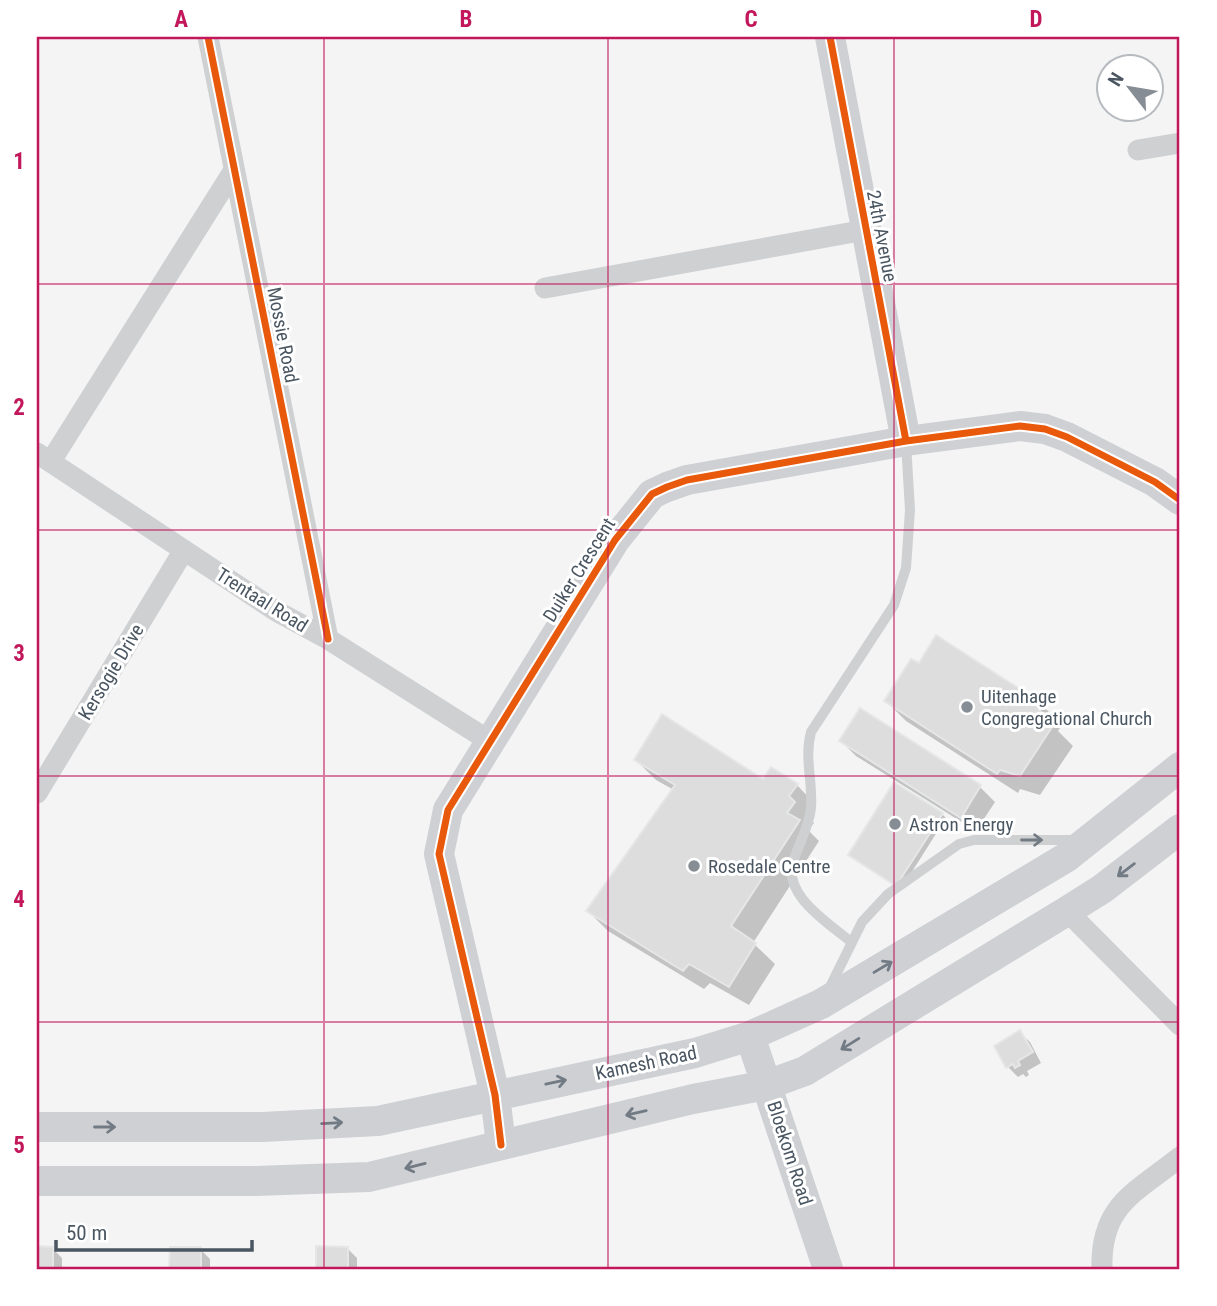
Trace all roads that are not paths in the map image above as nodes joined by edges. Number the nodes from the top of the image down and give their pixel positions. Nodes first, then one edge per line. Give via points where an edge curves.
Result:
1 (208, 37) edge
2 (830, 37) edge
3 (1180, 143) edge
4 (1138, 150) dead end
5 (234, 170) junction
6 (864, 230) junction
7 (545, 288) dead end
8 (906, 440) junction
9 (44, 457) edge
10 (1180, 499) edge
11 (184, 550) junction
12 (327, 639) junction
13 (491, 742) junction
14 (44, 767) edge
15 (1180, 767) edge
16 (37, 793) edge
17 (1180, 829) edge
18 (1090, 840) junction
19 (1067, 911) junction
20 (851, 942) junction
21 (821, 1004) junction
22 (1180, 1025) edge
23 (750, 1036) junction
24 (767, 1085) junction
25 (495, 1095) junction
26 (37, 1127) edge
27 (501, 1145) junction
28 (1180, 1157) edge
29 (37, 1181) edge
30 (828, 1269) edge
31 (1102, 1269) edge

1 - 5 street, Mossie Road
2 - 6 main road, 24th Avenue
3 - 4 street
5 - 9 street
5 - 12 street, Mossie Road
6 - 7 street, 24th Avenue
6 - 8 main road, 24th Avenue
8 - 10 main road, Duiker Crescent via 1020,426 1045,429 1099,452
8 - 13 main road, Duiker Crescent via 687,480 652,494 615,540
8 - 20 lane via 910,510 906,568 894,605 811,732 808,824 792,862 791,878 799,897
9 - 11 street, Trentaal Road
11 - 12 street, Trentaal Road
11 - 14 street, Kersogie Drive
12 - 13 street, Trentaal Road
13 - 25 main road, Duiker Crescent via 448,810 439,855
14 - 16 street, Kersogie Drive
15 - 18 main road, Kamesh Road
17 -> 19 main road
20 -> 18 lane via 888,894 959,844 974,840
21 -> 18 main road, Kamesh Road
19 - 22 street
19 -> 24 main road via 805,1071
20 - 21 lane
21 - 23 main road, Kamesh Road
23 - 24 main road, Bloekom Road
25 -> 23 main road, Kamesh Road via 695,1053
24 -> 27 main road
24 - 30 main road, Bloekom Road
26 -> 25 main road, Kamesh Road via 262,1127 378,1121
25 - 27 main road, Duiker Crescent
27 -> 29 main road via 369,1177
28 - 31 street via 1120,1204 1107,1224

